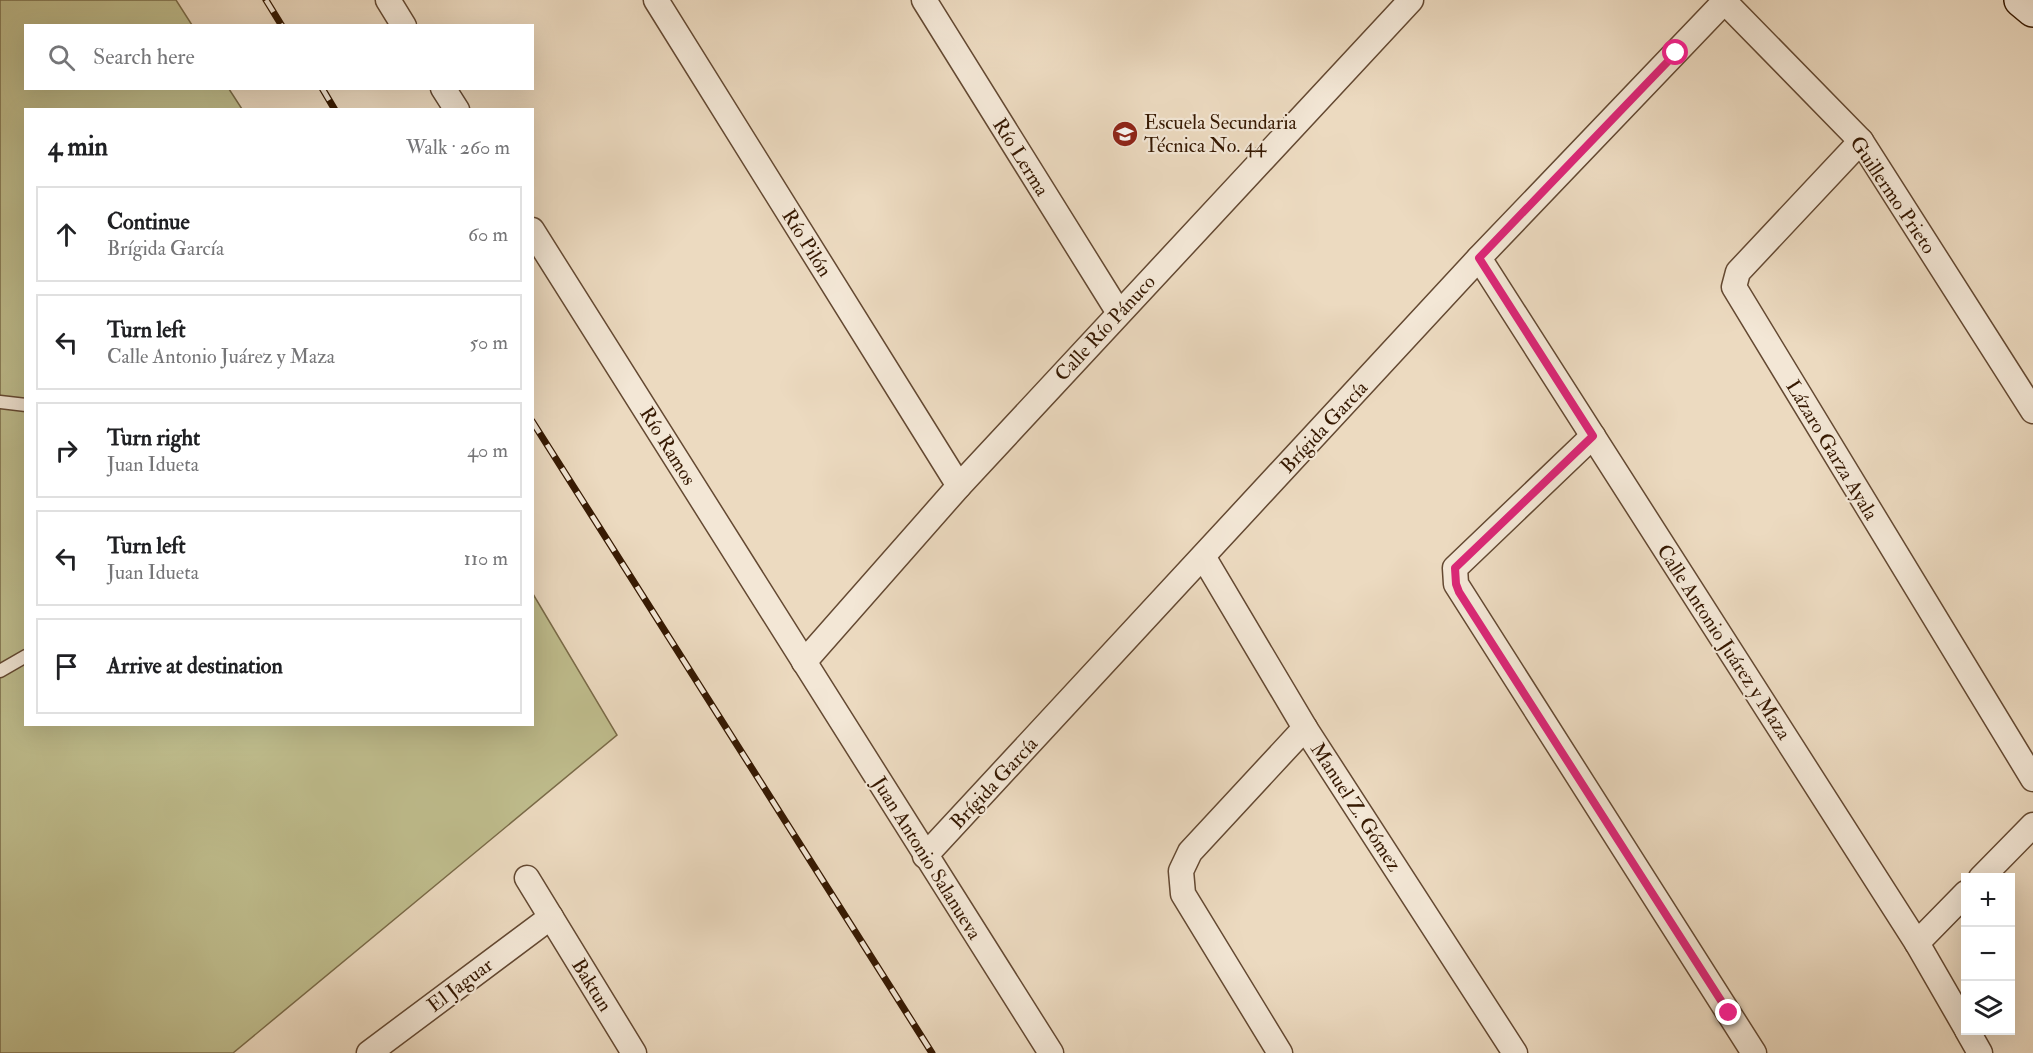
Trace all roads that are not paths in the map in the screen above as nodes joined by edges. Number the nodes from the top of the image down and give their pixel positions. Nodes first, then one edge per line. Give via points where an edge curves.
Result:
1 (388, 0) edge
2 (656, 0) edge
3 (924, 0) edge
4 (1411, 0) edge
5 (2020, 0) edge
6 (1725, 1) edge
7 (2033, 10) edge
8 (403, 24) edge
9 (444, 90) edge
10 (456, 108) edge
11 (1861, 141) junction
12 (534, 233) edge
13 (1479, 258) junction
14 (1119, 313) junction
15 (0, 402) edge
16 (24, 405) edge
17 (2033, 411) edge
18 (1593, 436) junction
19 (959, 486) junction
20 (1204, 558) junction
21 (24, 657) edge
22 (804, 662) junction
23 (0, 671) edge
24 (1305, 728) junction
25 (2033, 779) edge
26 (2033, 825) edge
27 (925, 856) junction
28 (1986, 873) edge
29 (527, 878) dead end
30 (1961, 897) edge
31 (550, 917) junction
32 (1917, 943) junction
33 (1961, 1020) edge
34 (1970, 1035) edge
35 (369, 1053) edge
36 (634, 1053) edge
37 (1051, 1053) edge
38 (1280, 1053) edge
39 (1515, 1053) edge
40 (1754, 1053) edge
41 (1980, 1053) edge

1 - 8 street
2 - 19 street, Río Pilón
3 - 14 street, Río Lerma
4 - 14 street, Calle Río Pánuco
5 - 7 street
6 - 11 street, Guillermo Prieto
6 - 13 street, Brígida García
9 - 10 street
11 - 17 street, Guillermo Prieto
11 - 25 street, Lázaro Garza Ayala via 1738,272 1734,287
12 - 22 street, Río Ramos
13 - 18 street, Calle Antonio Juárez y Maza
13 - 20 street, Brígida García
14 - 19 street, Calle Río Pánuco
15 - 16 lane
18 - 32 street, Calle Antonio Juárez y Maza
18 - 40 street via 1455,568 1456,584
19 - 22 street, Calle Río Pánuco
20 - 24 street, Manuel Z. Gómez
20 - 27 street, Brígida García
21 - 23 lane
22 - 27 street, Juan Antonio Salanueva
24 - 38 street via 1190,852 1181,871 1183,894
24 - 39 street, Manuel Z. Gómez
26 - 28 street
27 - 37 street, Juan Antonio Salanueva
29 - 31 street, Baktun
30 - 32 street
31 - 35 street, El Jaguar
31 - 36 street, Baktun
32 - 33 street, Calle Antonio Juárez y Maza
34 - 41 street, Calle Antonio Juárez y Maza

